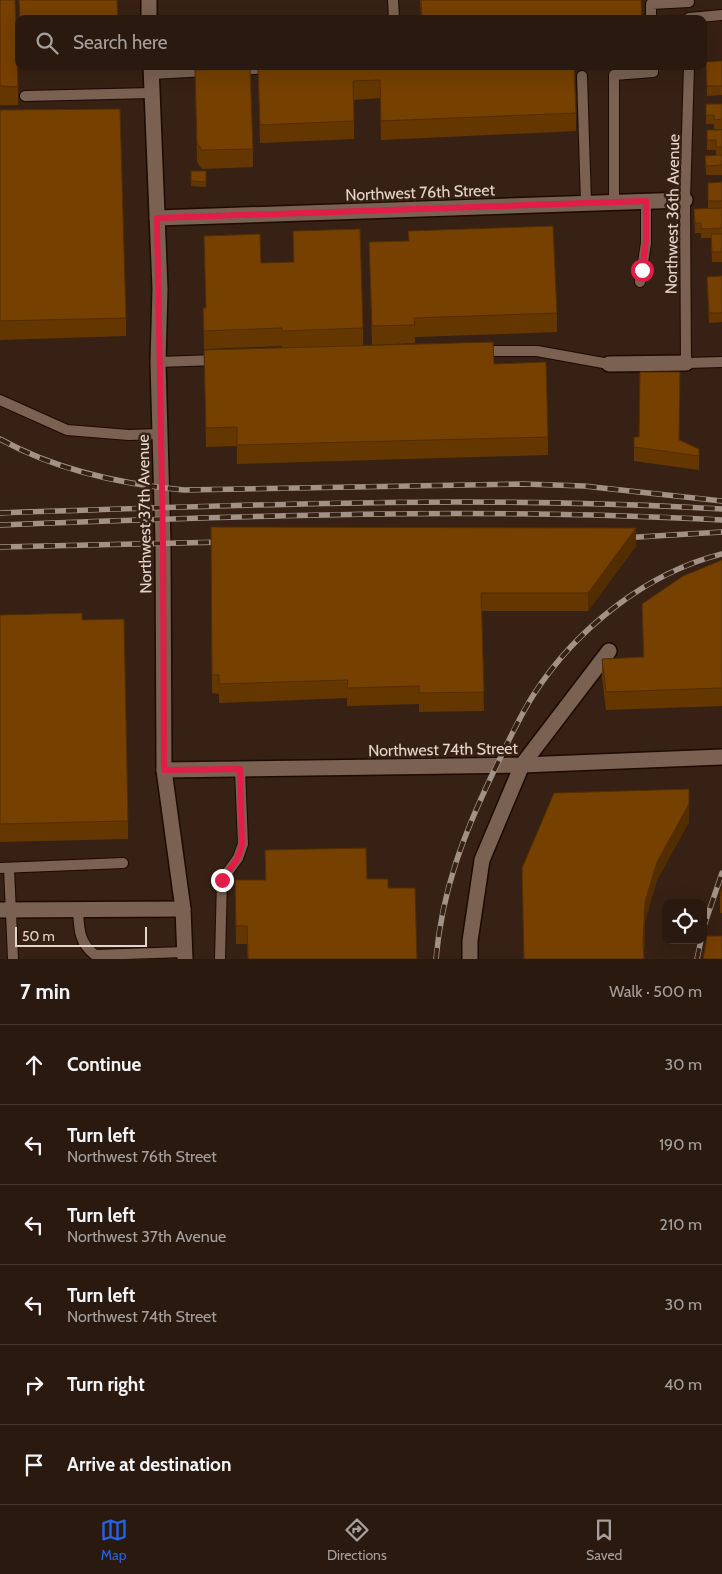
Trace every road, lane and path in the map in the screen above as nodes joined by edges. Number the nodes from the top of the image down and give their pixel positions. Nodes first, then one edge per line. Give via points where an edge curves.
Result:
1 (148, 0) edge
2 (393, 0) edge
3 (689, 1) edge
4 (149, 15) edge
5 (394, 15) edge
6 (652, 15) edge
7 (689, 15) edge
8 (722, 15) edge
9 (707, 16) edge
10 (151, 70) edge
11 (217, 70) edge
12 (653, 70) edge
13 (689, 70) edge
14 (582, 76) dead end
15 (152, 93) junction
16 (26, 96) dead end
17 (685, 200) junction
18 (646, 201) junction
19 (614, 202) junction
20 (586, 203) junction
21 (157, 218) junction
22 (640, 282) dead end
23 (468, 351) edge
24 (230, 360) edge
25 (158, 362) junction
26 (722, 362) edge
27 (686, 363) junction
28 (609, 364) joint
29 (0, 400) edge
30 (160, 434) junction
31 (609, 650) dead end
32 (722, 757) edge
33 (522, 765) junction
34 (240, 769) junction
35 (164, 770) junction
36 (123, 863) dead end
37 (5, 868) edge
38 (183, 909) junction
39 (5, 910) edge
40 (78, 910) junction
41 (185, 955) edge
42 (95, 957) edge
43 (13, 959) edge
44 (220, 959) edge
45 (470, 959) edge

1 - 4 street
2 - 5 lane
3 - 6 lane via 651,4
3 - 7 lane
8 - 9 lane
10 - 11 lane
10 - 15 street, Northwest 37th Avenue
12 - 19 lane via 614,75
13 - 17 lane, Northwest 36th Avenue
14 - 20 lane
15 - 16 lane
15 - 21 street, Northwest 37th Avenue
17 - 18 street, Northwest 76th Street
17 - 27 lane, Northwest 36th Avenue
18 - 19 street, Northwest 76th Street
18 - 22 lane via 646,242
19 - 20 street, Northwest 76th Street
20 - 21 street, Northwest 76th Street
21 - 25 street, Northwest 37th Avenue via 160,289
23 - 28 lane via 537,351
24 - 25 lane
25 - 30 street, Northwest 37th Avenue
26 - 27 lane
27 - 28 street
29 - 30 lane via 67,430
30 - 35 street, Northwest 37th Avenue
31 - 33 street
32 - 33 street, Northwest 74th Street
33 - 34 street, Northwest 74th Street
33 - 45 street via 482,860
34 - 35 street, Northwest 74th Street
34 - 44 lane via 242,844 238,858 222,880
35 - 38 street, Northwest 37th Avenue
36 - 37 lane
37 - 39 lane
38 - 40 street
38 - 41 street, Northwest 37th Avenue
39 - 40 street
39 - 43 lane
40 - 42 lane via 79,935
41 - 42 lane

